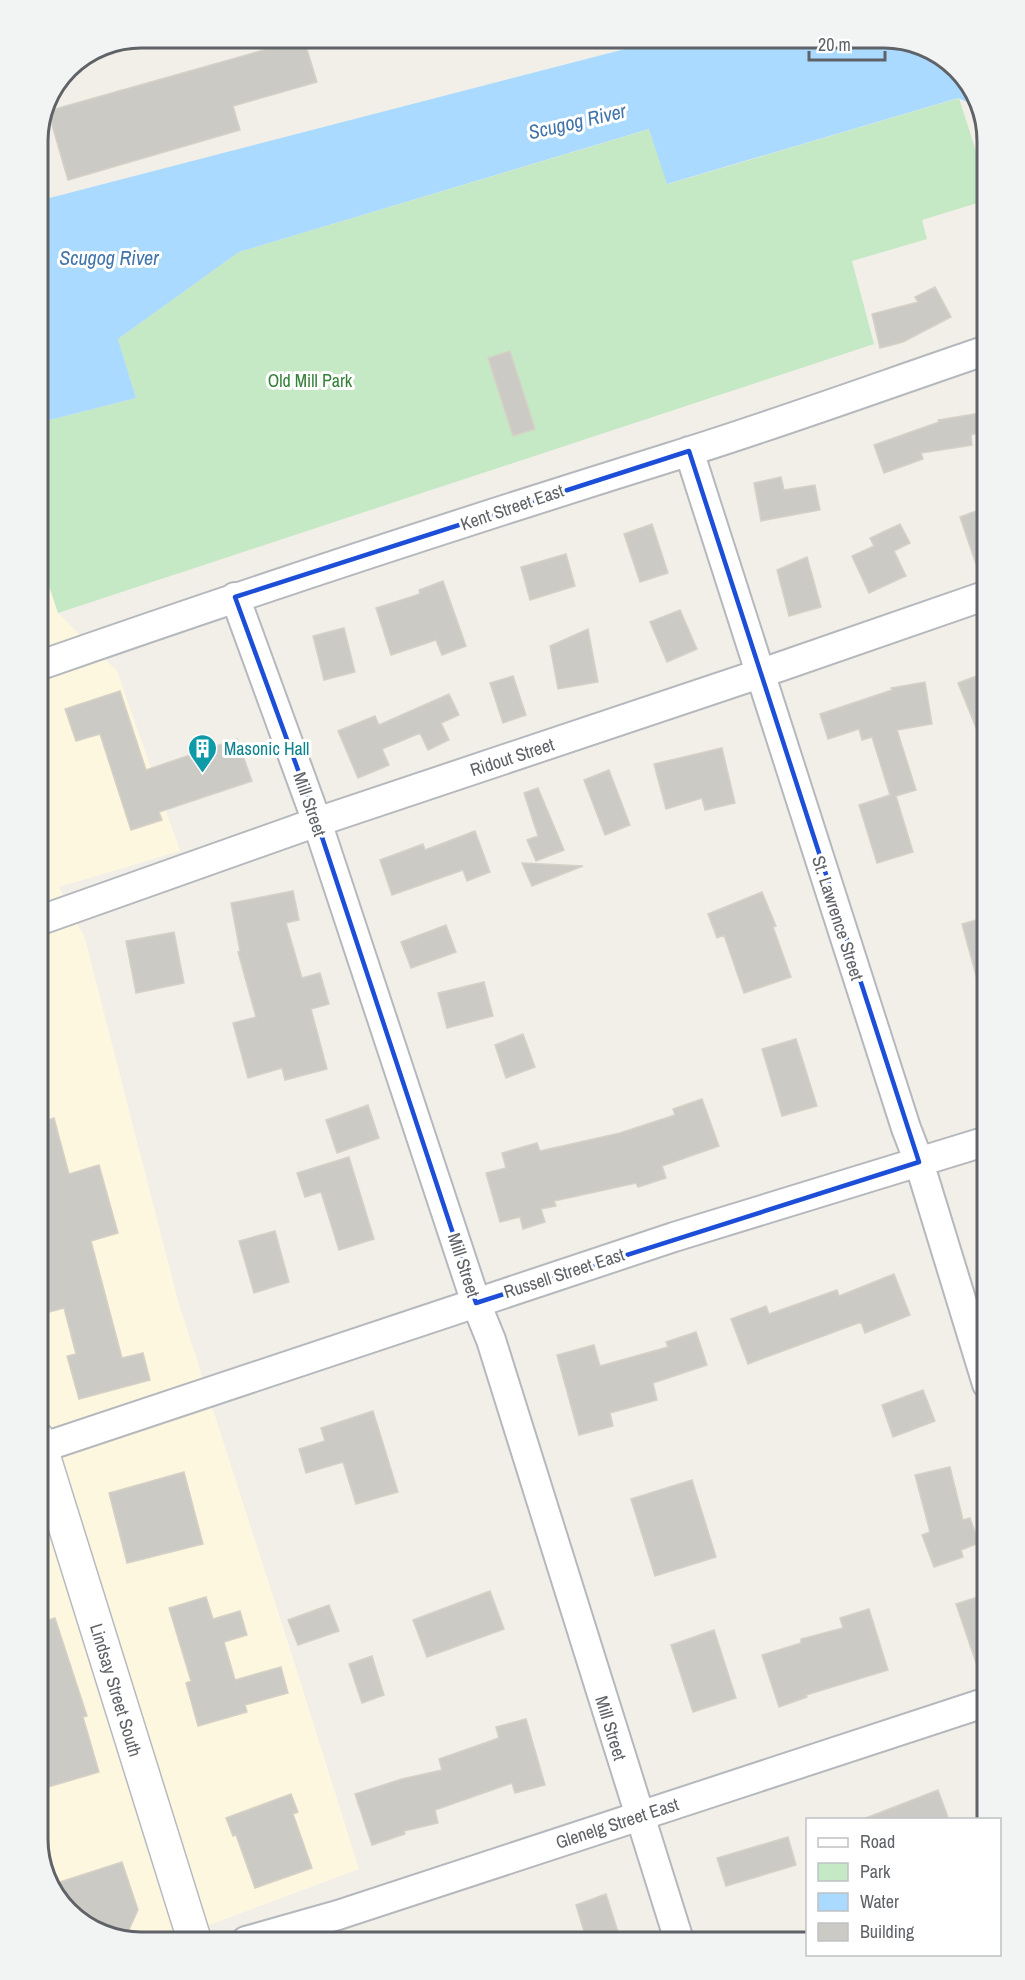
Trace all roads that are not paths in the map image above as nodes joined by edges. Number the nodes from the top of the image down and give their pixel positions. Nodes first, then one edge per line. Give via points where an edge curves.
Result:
1 (977, 353) edge
2 (689, 451) junction
3 (235, 597) junction
4 (977, 598) edge
5 (48, 662) edge
6 (759, 674) junction
7 (317, 822) junction
8 (48, 917) edge
9 (977, 1144) edge
10 (918, 1162) junction
11 (476, 1303) junction
12 (977, 1352) edge
13 (48, 1442) edge
14 (48, 1474) edge
15 (977, 1705) edge
16 (639, 1815) junction
17 (192, 1932) edge
18 (278, 1932) edge
19 (676, 1932) edge

1 - 2 street, Kent Street East
2 - 3 street, Kent Street East
2 - 6 street, St. Lawrence Street
3 - 5 street, Kent Street East
3 - 7 street, Mill Street
4 - 6 street, Ridout Street
6 - 7 street, Ridout Street
6 - 10 street, St. Lawrence Street
7 - 8 street, Ridout Street
7 - 11 street, Mill Street
9 - 10 street, Russell Street East
10 - 11 street, Russell Street East
10 - 12 street, St. Lawrence Street
11 - 13 street, Russell Street East
11 - 16 street, Mill Street via 491,1340
14 - 17 main road, Lindsay Street South
15 - 16 street, Glenelg Street East
16 - 18 street, Glenelg Street East
16 - 19 street, Mill Street

